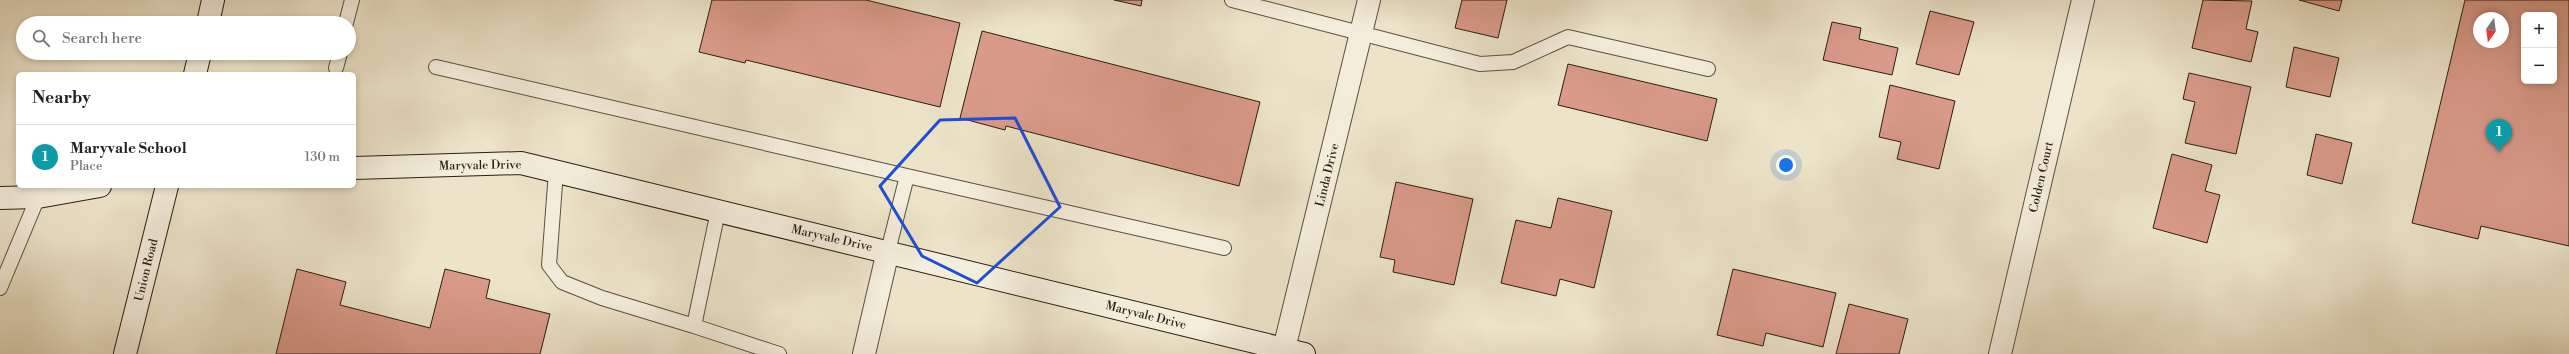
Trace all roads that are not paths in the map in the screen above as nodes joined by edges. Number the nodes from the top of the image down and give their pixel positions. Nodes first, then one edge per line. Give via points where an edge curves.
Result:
1 (213, 0) edge
2 (352, 0) edge
3 (1232, 0) edge
4 (1369, 0) edge
5 (2083, 0) edge
6 (210, 16) edge
7 (348, 16) edge
8 (1361, 34) junction
9 (198, 60) edge
10 (338, 60) edge
11 (436, 67) dead end
12 (336, 68) dead end
13 (1708, 69) dead end
14 (195, 72) edge
15 (356, 168) edge
16 (556, 171) junction
17 (908, 176) junction
18 (89, 188) edge
19 (166, 188) edge
20 (38, 197) junction
21 (0, 198) edge
22 (718, 211) junction
23 (1224, 248) dead end
24 (888, 251) junction
25 (0, 288) edge
26 (694, 326) junction
27 (1294, 352) edge
28 (125, 354) edge
29 (779, 354) edge
30 (864, 354) edge
31 (2000, 354) edge

1 - 6 street
2 - 7 lane
3 - 8 lane
4 - 8 street, Linda Drive
5 - 31 street, Colden Court
8 - 13 lane via 1480,64 1513,62 1568,37
8 - 27 street, Linda Drive
9 - 14 street
10 - 12 lane
11 - 17 lane
15 - 16 street, Maryvale Drive via 521,163
16 - 22 street, Maryvale Drive
16 - 26 lane via 549,265 562,282 602,298
17 - 23 lane
17 - 24 lane
18 - 20 street
19 - 28 street, Union Road
20 - 21 street
20 - 25 lane
22 - 24 street, Maryvale Drive
22 - 26 lane
24 - 27 street, Maryvale Drive
24 - 30 street
26 - 29 lane

